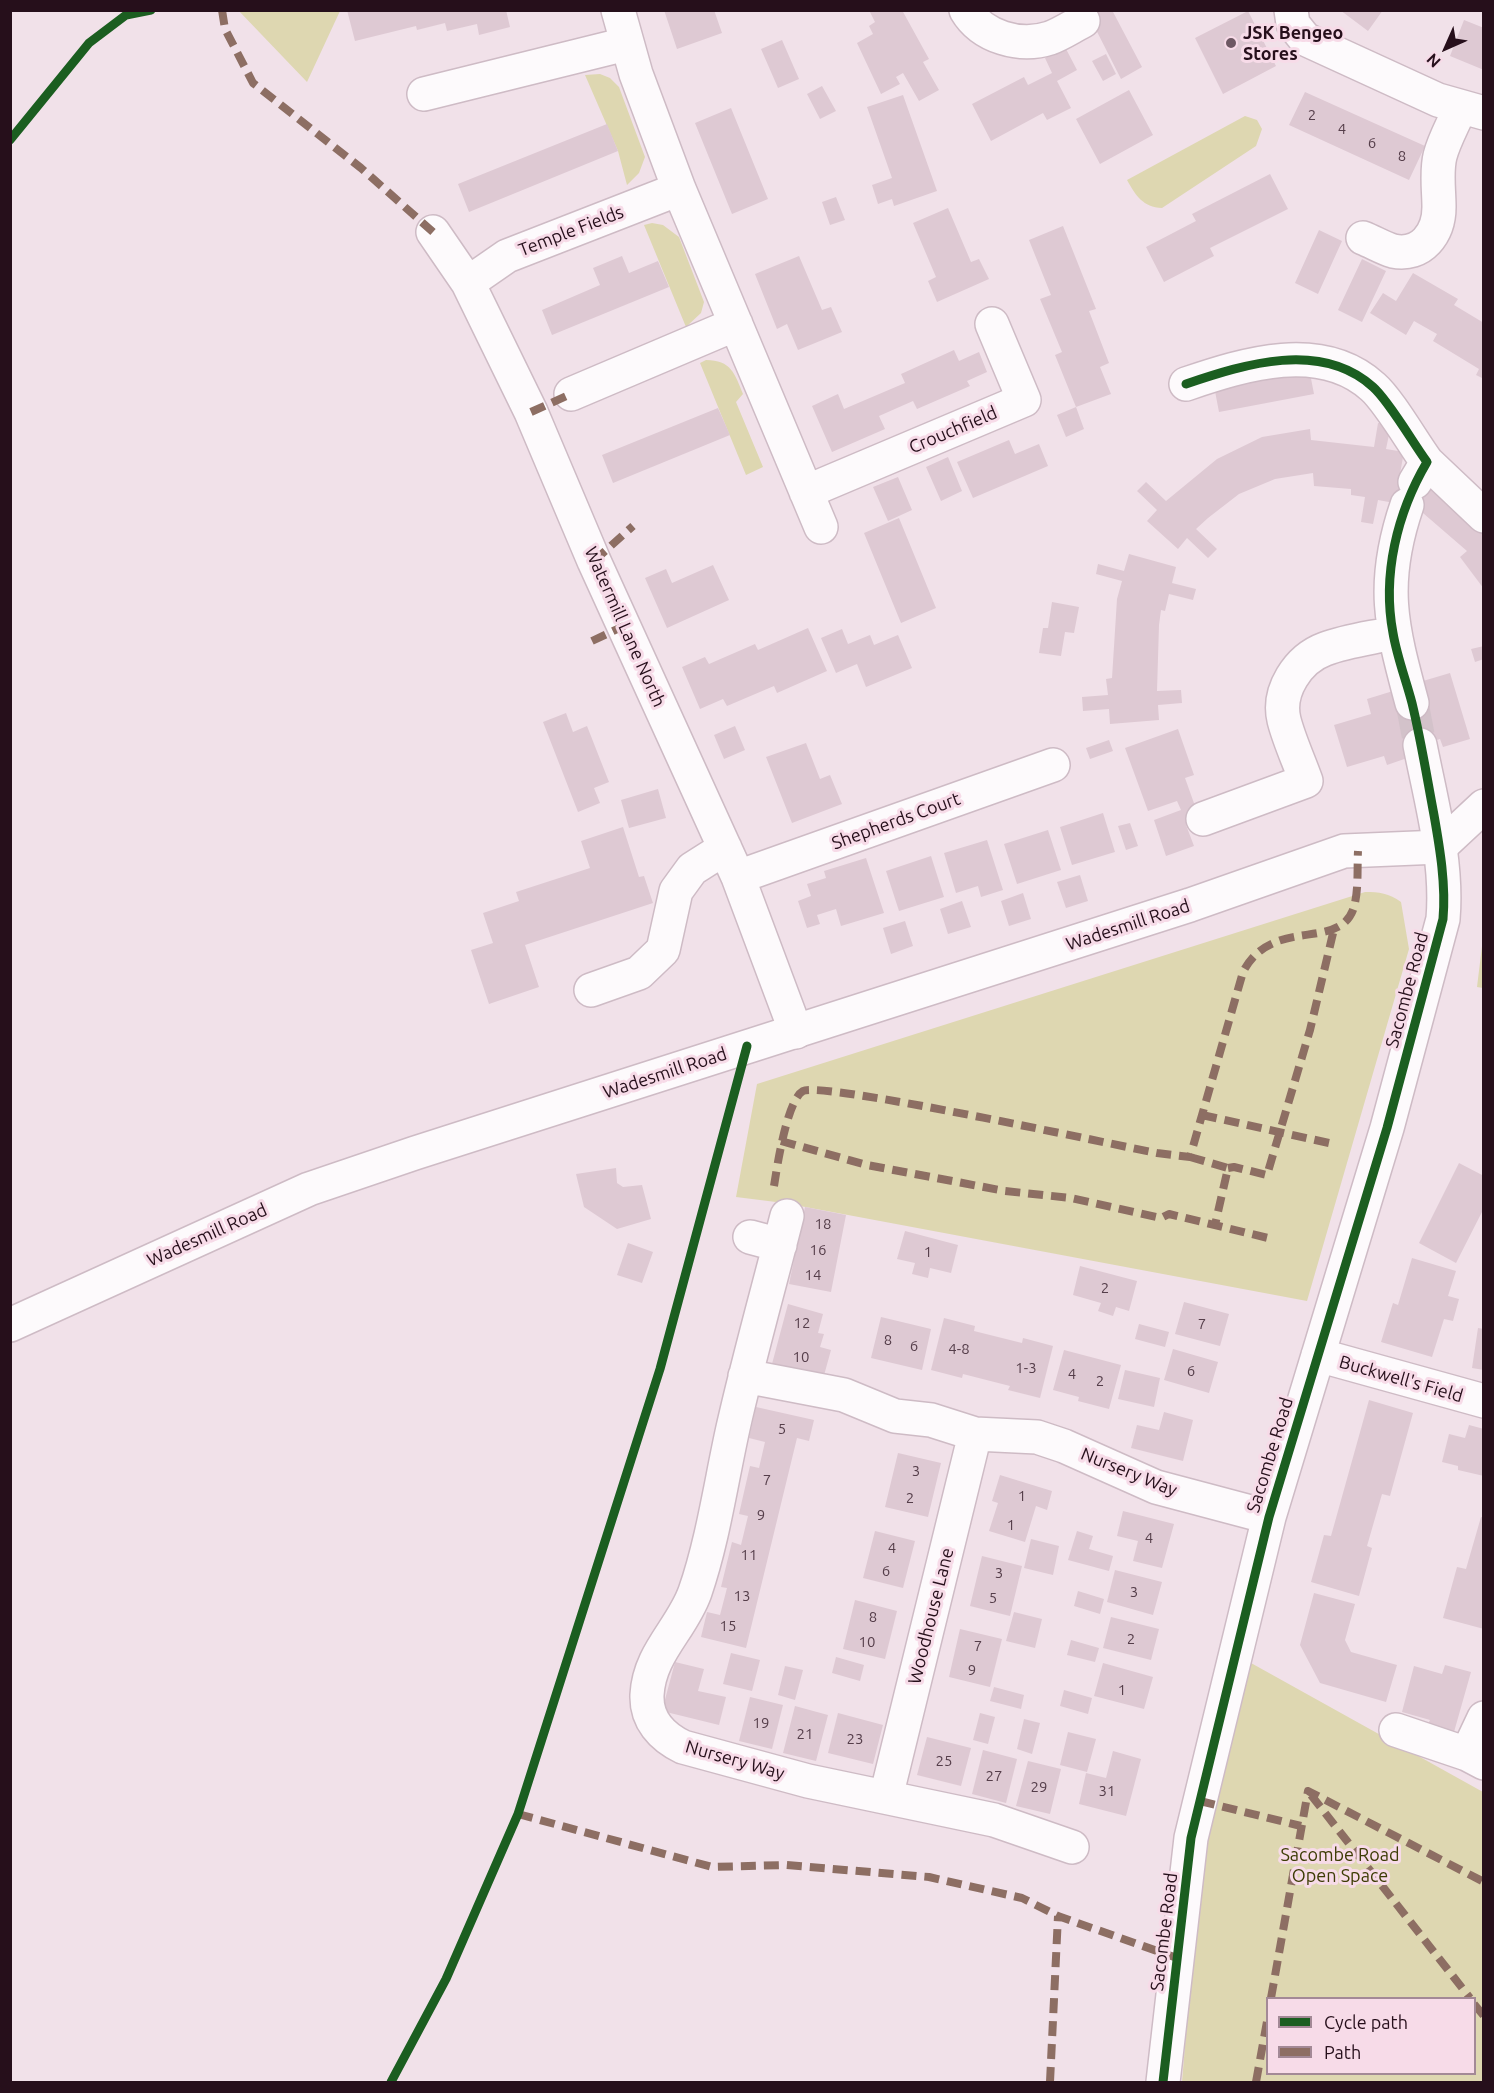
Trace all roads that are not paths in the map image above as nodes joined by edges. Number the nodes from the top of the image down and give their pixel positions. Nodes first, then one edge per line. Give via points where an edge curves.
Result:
1 (618, 10) edge
2 (966, 10) edge
3 (1292, 17) edge
4 (1083, 21) dead end
5 (626, 44) junction
6 (424, 94) dead end
7 (1472, 110) edge
8 (679, 189) junction
9 (433, 232) dead end
10 (1363, 238) dead end
11 (468, 283) junction
12 (736, 324) junction
13 (992, 324) dead end
14 (1186, 384) dead end
15 (571, 394) dead end
16 (1416, 483) junction
17 (806, 492) junction
18 (1484, 516) edge
19 (821, 527) dead end
20 (1393, 633) junction
21 (1412, 703) tunnel mouth
22 (1420, 745) tunnel mouth
23 (1053, 765) dead end
24 (1484, 806) edge
25 (1203, 819) dead end
26 (1440, 847) junction
27 (725, 848) junction
28 (738, 877) junction
29 (591, 990) dead end
30 (796, 1032) junction
31 (772, 1233) dead end
32 (10, 1325) edge
33 (1318, 1355) junction
34 (745, 1376) junction
35 (1484, 1401) edge
36 (975, 1434) junction
37 (1269, 1517) junction
38 (1484, 1718) edge
39 (1396, 1730) dead end
40 (1475, 1758) edge
41 (886, 1797) junction
42 (1072, 1847) dead end
43 (1162, 2082) edge

1 - 5 street
2 - 4 street via 983,30 1028,42 1050,38
3 - 7 street via 1305,39
5 - 6 street
5 - 8 street
7 - 10 street via 1440,156 1439,210 1432,236 1410,253 1392,251
8 - 11 street, Temple Fields via 507,256
8 - 12 street
9 - 11 street, Watermill Lane North
11 - 27 street, Watermill Lane North via 531,412 594,561
12 - 15 street
12 - 17 street
13 - 17 street, Crouchfield via 1024,400
14 - 16 street via 1235,367 1275,359 1346,368 1375,388
16 - 18 street
16 - 20 street via 1392,553
17 - 19 street
20 - 21 street
20 - 25 street via 1323,650 1294,673 1287,684 1283,719 1306,781
22 - 26 street, Sacombe Road
23 - 28 street, Shepherds Court
24 - 26 street
26 - 30 street, Wadesmill Road via 1344,851 1179,909
26 - 33 street, Sacombe Road via 1443,919 1387,1128
27 - 28 street, Watermill Lane North
27 - 29 street via 693,869 676,891 663,950 639,973
28 - 30 street, Watermill Lane North
30 - 32 street, Wadesmill Road via 309,1189
31 - 34 street, Nursery Way
33 - 35 street, Buckwell's Field
33 - 37 street, Sacombe Road
34 - 36 street, Nursery Way via 844,1395 895,1416 931,1420
34 - 41 street, Nursery Way via 694,1594 650,1677 647,1694 652,1719 668,1740 684,1747
36 - 37 street, Nursery Way via 1037,1437 1156,1487
36 - 41 street, Woodhouse Lane
37 - 43 street, Sacombe Road via 1191,1838
38 - 40 street
39 - 40 street
41 - 42 street, Nursery Way via 994,1820

